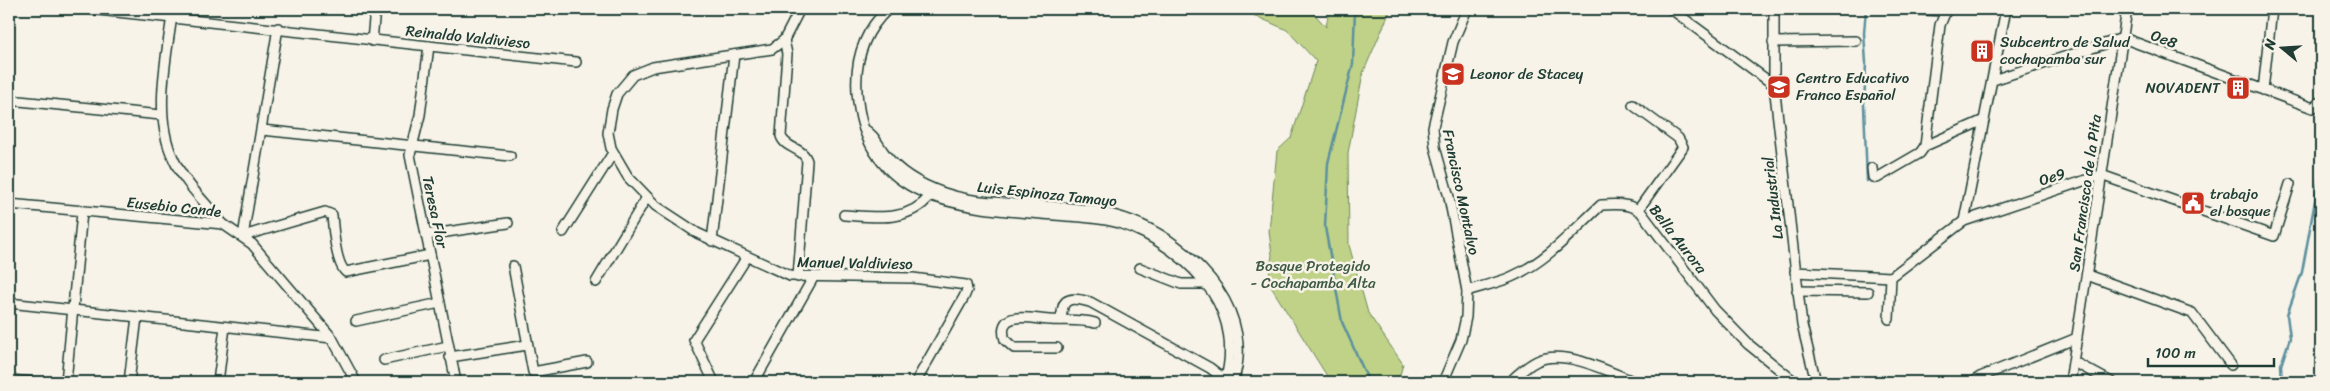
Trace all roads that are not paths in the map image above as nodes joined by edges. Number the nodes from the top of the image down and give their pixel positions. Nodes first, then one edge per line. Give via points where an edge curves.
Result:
1 (89, 9) edge
2 (376, 9) edge
3 (800, 9) edge
4 (888, 9) edge
5 (1467, 9) edge
6 (1671, 9) edge
7 (1774, 9) edge
8 (1905, 9) edge
9 (2006, 9) edge
10 (2127, 9) edge
11 (2272, 9) edge
12 (1948, 10) edge
13 (172, 13) edge
14 (278, 28) junction
15 (2122, 38) junction
16 (372, 40) junction
17 (784, 40) junction
18 (1856, 41) dead end
19 (1773, 42) junction
20 (429, 46) junction
21 (734, 55) junction
22 (576, 62) dead end
23 (1993, 80) junction
24 (1774, 85) junction
25 (2263, 90) junction
26 (9, 100) edge
27 (2321, 101) edge
28 (1633, 105) dead end
29 (161, 115) junction
30 (1984, 120) junction
31 (864, 128) junction
32 (262, 130) junction
33 (411, 145) junction
34 (1925, 146) junction
35 (613, 153) junction
36 (510, 156) dead end
37 (1872, 168) dead end
38 (2102, 175) junction
39 (2290, 184) dead end
40 (930, 196) junction
41 (647, 197) junction
42 (9, 204) edge
43 (1041, 210) junction
44 (1638, 210) junction
45 (82, 212) junction
46 (844, 215) dead end
47 (1964, 221) junction
48 (508, 223) dead end
49 (223, 224) junction
50 (563, 232) dead end
51 (426, 235) junction
52 (242, 236) junction
53 (712, 241) junction
54 (430, 255) junction
55 (746, 257) junction
56 (513, 266) dead end
57 (1140, 268) dead end
58 (1795, 272) junction
59 (2087, 275) junction
60 (798, 277) junction
61 (1892, 277) junction
62 (813, 278) junction
63 (596, 282) dead end
64 (1210, 283) junction
65 (1467, 291) junction
66 (1797, 291) junction
67 (1868, 292) dead end
68 (9, 303) edge
69 (440, 303) junction
70 (72, 310) junction
71 (137, 317) junction
72 (1889, 319) dead end
73 (1060, 320) junction
74 (356, 321) dead end
75 (1095, 323) dead end
76 (225, 327) junction
77 (332, 338) junction
78 (2077, 338) junction
79 (526, 345) junction
80 (448, 346) junction
81 (1057, 348) dead end
82 (450, 357) junction
83 (384, 360) dead end
84 (587, 362) dead end
85 (2074, 362) junction
86 (2231, 365) dead end
87 (918, 378) dead end
88 (1617, 379) edge
89 (9, 380) edge
90 (32, 382) edge
91 (66, 382) edge
92 (129, 382) edge
93 (218, 382) edge
94 (356, 382) edge
95 (456, 382) edge
96 (714, 382) edge
97 (754, 382) edge
98 (1228, 382) edge
99 (1443, 382) edge
100 (1510, 382) edge
101 (1634, 382) edge
102 (1796, 382) edge
103 (1816, 382) edge
104 (1972, 382) edge
105 (2070, 382) edge
106 (2111, 382) edge

1 - 13 street, Reinaldo Valdivieso
2 - 16 street
3 - 17 street
4 - 31 street, Luis Espinoza Tamayo via 871,27 858,58 856,82
5 - 65 street, Francisco Montalvo via 1453,42 1432,127
6 - 24 street
7 - 19 street, La Industrial
8 - 12 street
9 - 23 street
10 - 15 street, San Francisco de la Pita
11 - 25 street
12 - 34 street via 1940,25
13 - 14 street, Reinaldo Valdivieso
13 - 29 street
14 - 16 street, Reinaldo Valdivieso
14 - 32 street
15 - 23 street
15 - 25 street, Oe8
15 - 38 street, San Francisco de la Pita
16 - 20 street, Reinaldo Valdivieso
17 - 21 street, Manuel Valdivieso via 772,49
17 - 60 street via 787,54 781,136 785,144 803,153 807,161
18 - 19 street
19 - 24 street, La Industrial
20 - 22 street, Reinaldo Valdivieso
20 - 33 street, Teresa Flor via 420,115
21 - 35 street, Manuel Valdivieso via 653,67 633,74 621,88 612,109 608,134
21 - 53 street
23 - 30 street
24 - 58 street, La Industrial
25 - 27 street, Oe8 via 2313,108
26 - 29 street
28 - 44 street via 1678,138 1683,146
29 - 49 street via 165,140 174,162
30 - 34 street
30 - 47 street
31 - 40 street, Luis Espinoza Tamayo via 871,147 887,169
31 - 43 street, Luis Espinoza Tamayo via 898,168 925,185 969,199
32 - 33 street
32 - 52 street
33 - 36 street
33 - 51 street, Teresa Flor via 410,155
34 - 37 street via 1920,153 1877,178 1873,177
35 - 41 street, Manuel Valdivieso via 628,177
35 - 50 street
38 - 39 street via 2274,236
38 - 47 street, Oe9
38 - 59 street, San Francisco de la Pita
40 - 43 street, Luis Espinoza Tamayo via 978,208
40 - 46 street via 914,211 896,216
41 - 53 street, Manuel Valdivieso via 672,218
41 - 63 street
42 - 45 street, Eusebio Conde
43 - 64 street, Luis Espinoza Tamayo via 1105,220 1140,232
44 - 65 street, Bella Aurora via 1613,204 1601,205 1528,268
44 - 102 street, Bella Aurora via 1715,310 1748,344
45 - 49 street, Eusebio Conde
45 - 70 street
47 - 61 street, Oe9
48 - 51 street
49 - 52 street, Eusebio Conde
51 - 54 street, Teresa Flor
52 - 54 street via 327,212 332,215 339,261 346,272
52 - 77 street, Eusebio Conde
53 - 55 street, Manuel Valdivieso
54 - 69 street, Teresa Flor
55 - 60 street, Manuel Valdivieso
55 - 96 street via 694,340
56 - 79 street
57 - 64 street via 1180,284
58 - 61 street
58 - 66 street, La Industrial
59 - 78 street, San Francisco de la Pita
59 - 86 street via 2184,308 2192,313
60 - 62 street, Manuel Valdivieso
61 - 72 street
62 - 87 street, Manuel Valdivieso via 913,278 967,287 964,298
62 - 97 street
64 - 98 street, Luis Espinoza Tamayo via 1228,327
65 - 99 street, Francisco Montalvo via 1461,340
66 - 67 street
66 - 103 street, La Industrial
68 - 70 street
69 - 74 street
69 - 80 street, Teresa Flor
70 - 71 street
70 - 91 street
71 - 76 street
71 - 92 street
73 - 75 street
73 - 81 street via 1016,318 1006,324 1003,332 1006,342 1014,348
73 - 98 street via 1067,301 1090,302 1210,368
76 - 77 street
76 - 93 street
77 - 94 street, Eusebio Conde
78 - 85 street, San Francisco de la Pita
78 - 104 street
79 - 82 street
79 - 84 street via 533,372
80 - 82 street, Teresa Flor
80 - 83 street
82 - 95 street, Teresa Flor
85 - 105 street, San Francisco de la Pita
85 - 106 street
88 - 100 street via 1568,358 1553,357 1538,360
88 - 101 street
89 - 90 street

